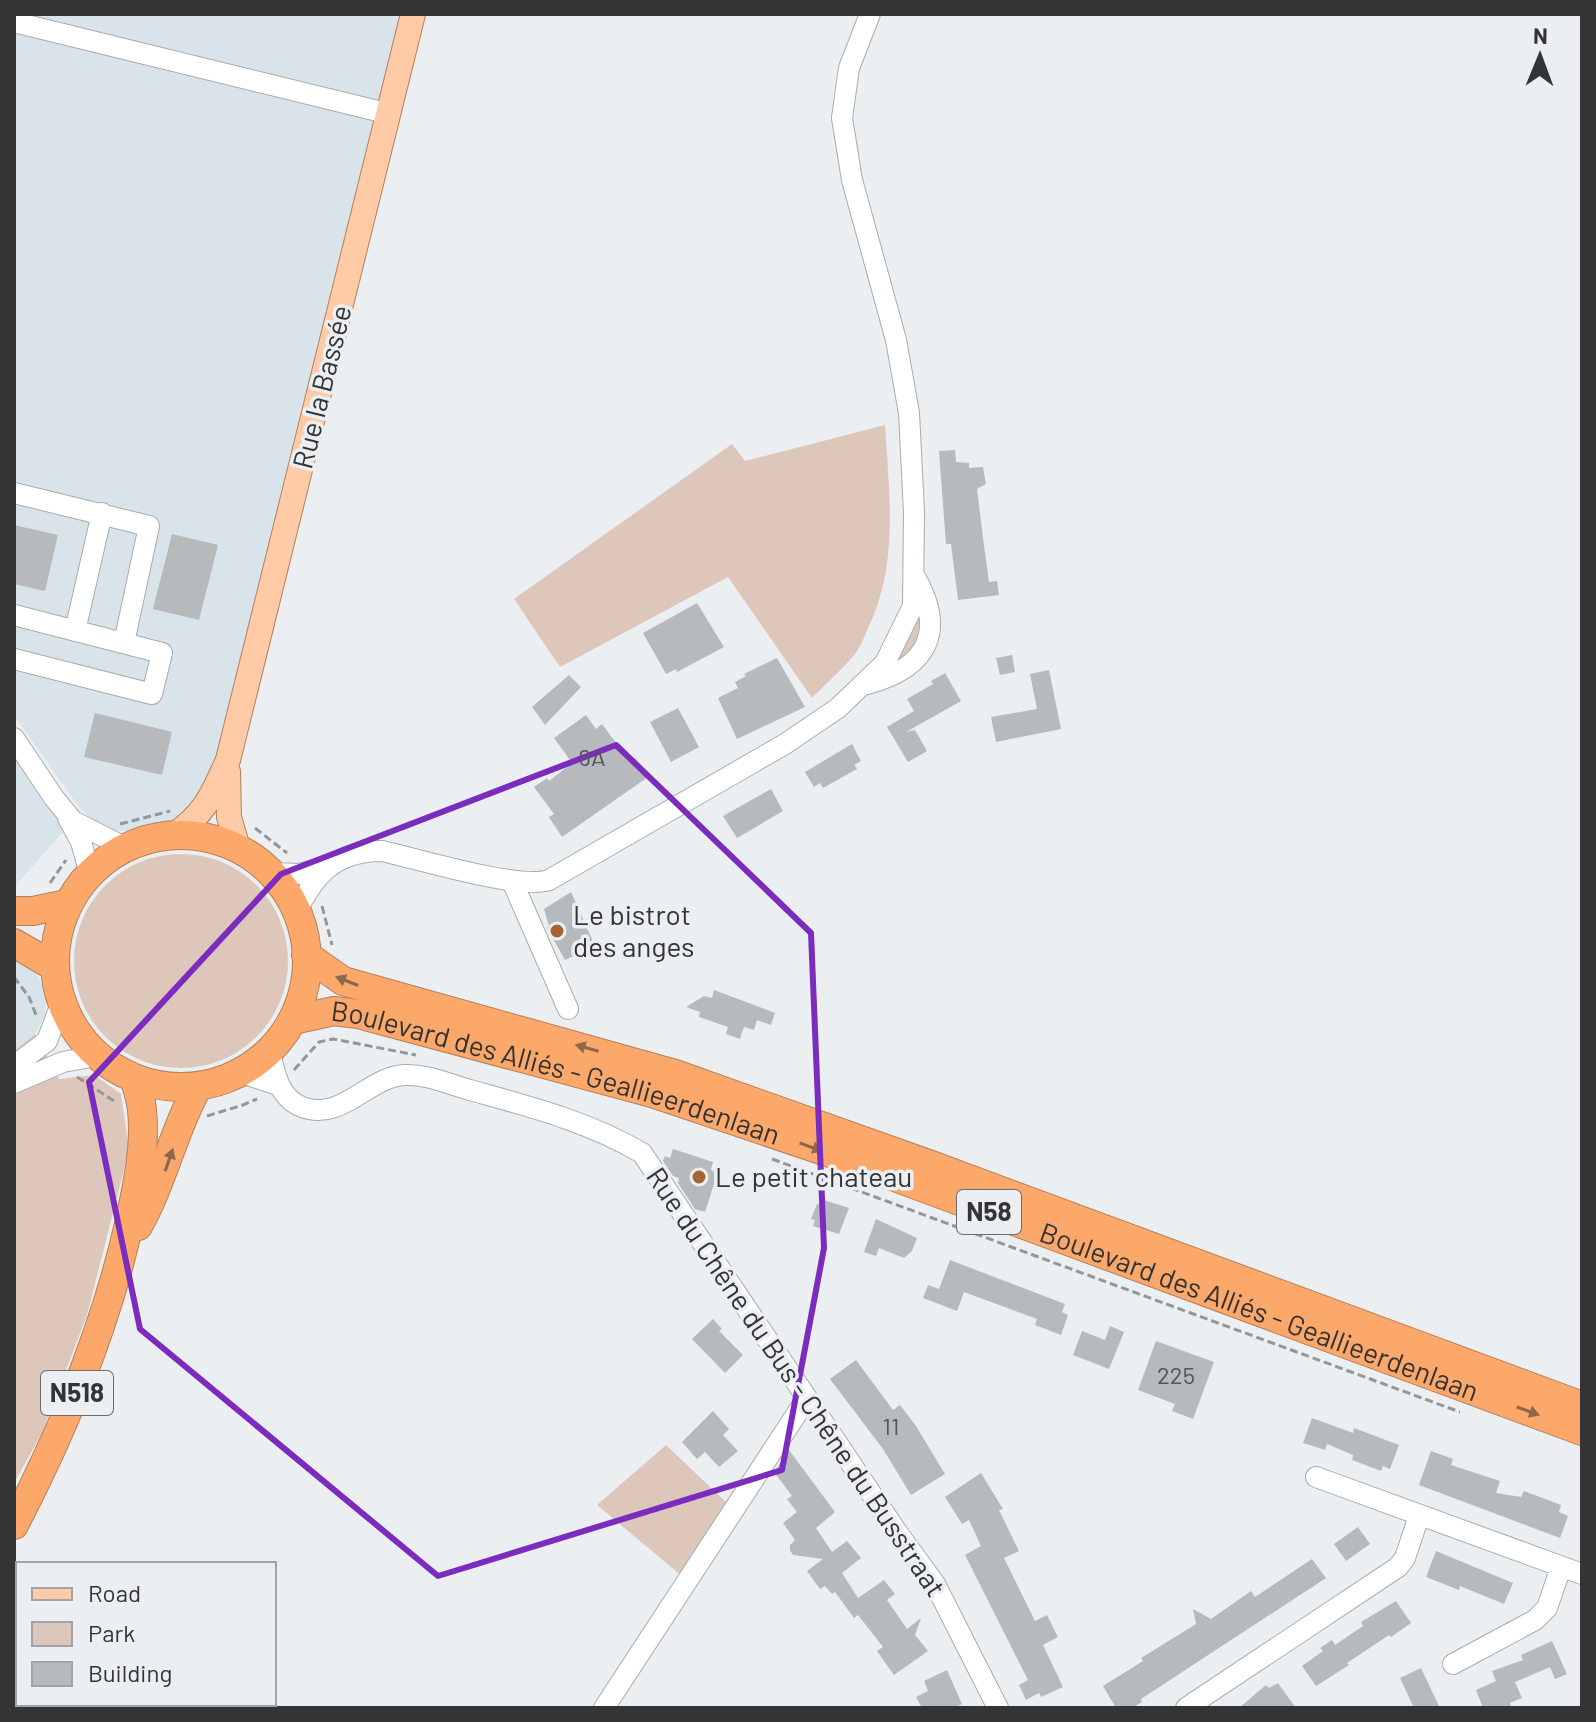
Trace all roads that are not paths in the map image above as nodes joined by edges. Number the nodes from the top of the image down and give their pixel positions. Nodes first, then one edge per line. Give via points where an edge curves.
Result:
1 (413, 14) edge
2 (870, 14) edge
3 (14, 22) edge
4 (390, 114) junction
5 (14, 493) edge
6 (102, 513) junction
7 (914, 575) junction
8 (14, 615) edge
9 (75, 631) junction
10 (124, 643) junction
11 (14, 659) edge
12 (864, 684) junction
13 (14, 738) edge
14 (228, 760) junction
15 (174, 822) junction
16 (244, 836) junction
17 (88, 838) junction
18 (124, 847) junction
19 (272, 873) junction
20 (90, 874) junction
21 (316, 874) junction
22 (512, 881) junction
23 (67, 904) junction
24 (24, 911) edge
25 (297, 911) junction
26 (14, 943) edge
27 (306, 955) junction
28 (55, 967) junction
29 (61, 1004) junction
30 (568, 1009) dead end
31 (293, 1020) junction
32 (270, 1052) junction
33 (96, 1056) junction
34 (14, 1066) edge
35 (242, 1073) junction
36 (135, 1080) junction
37 (14, 1083) edge
38 (278, 1085) junction
39 (197, 1088) junction
40 (122, 1255) junction
41 (807, 1398) junction
42 (1582, 1406) edge
43 (1582, 1431) edge
44 (1316, 1477) dead end
45 (1419, 1516) junction
46 (14, 1525) edge
47 (1561, 1567) junction
48 (1582, 1574) edge
49 (1453, 1664) dead end
50 (604, 1708) edge
51 (998, 1708) edge
52 (1186, 1708) edge

1 - 4 main road, Rue la Bassée
2 - 7 street via 849,68 842,118 909,413
3 - 4 street
4 - 14 main road, Rue la Bassée
5 - 6 street
6 - 9 street
6 - 10 street via 149,526
7 - 12 street via 913,606 901,634 885,663
7 - 12 street via 927,596 929,641 912,664 889,678
8 - 9 street
9 - 10 street
10 - 11 street via 162,653 152,694
12 - 22 street via 785,744 560,875 541,883
13 - 17 street
14 - 15 main road, Rue la Bassée via 205,809 193,822
14 - 16 main road, Rue la Bassée via 229,817
15 - 16 highway via 208,838
15 - 18 highway via 151,838
16 - 19 highway
17 - 18 street
17 - 20 street
18 - 20 highway
19 - 21 street
19 - 25 highway
20 - 23 highway
21 - 22 street via 354,853 382,851
21 - 25 street
22 - 30 street
23 - 24 highway
23 - 28 highway via 56,933
25 - 27 highway
26 - 28 highway
27 - 31 highway
42 -> 27 highway, Boulevard des Alliés - Geallieerdenlaan / N58 via 675,1074 343,981
28 - 29 highway
29 - 33 highway
29 - 34 street via 47,1041
31 - 32 highway
31 -> 43 highway, Boulevard des Alliés - Geallieerdenlaan / N58 via 334,1011 358,1014 652,1093 827,1152
32 - 35 highway
32 - 38 street
33 - 36 highway
33 - 37 street via 63,1062
35 - 38 street, Rue du Chêne du Bus - Chêne du Busstraat
35 - 39 highway
36 - 39 highway
36 - 40 highway, N518 via 142,1143
38 - 41 street, Rue du Chêne du Bus - Chêne du Busstraat via 304,1108 333,1109 390,1077 425,1076 572,1119 622,1141 642,1153
40 -> 39 highway, N518 via 153,1198
40 - 46 highway, N518 via 74,1401
41 - 50 street
41 - 51 street, Rue du Chêne du Bus - Chêne du Busstraat via 935,1584
44 - 45 street
45 - 47 street
45 - 52 street via 1398,1567
47 - 48 street
47 - 49 street via 1547,1608 1535,1620

